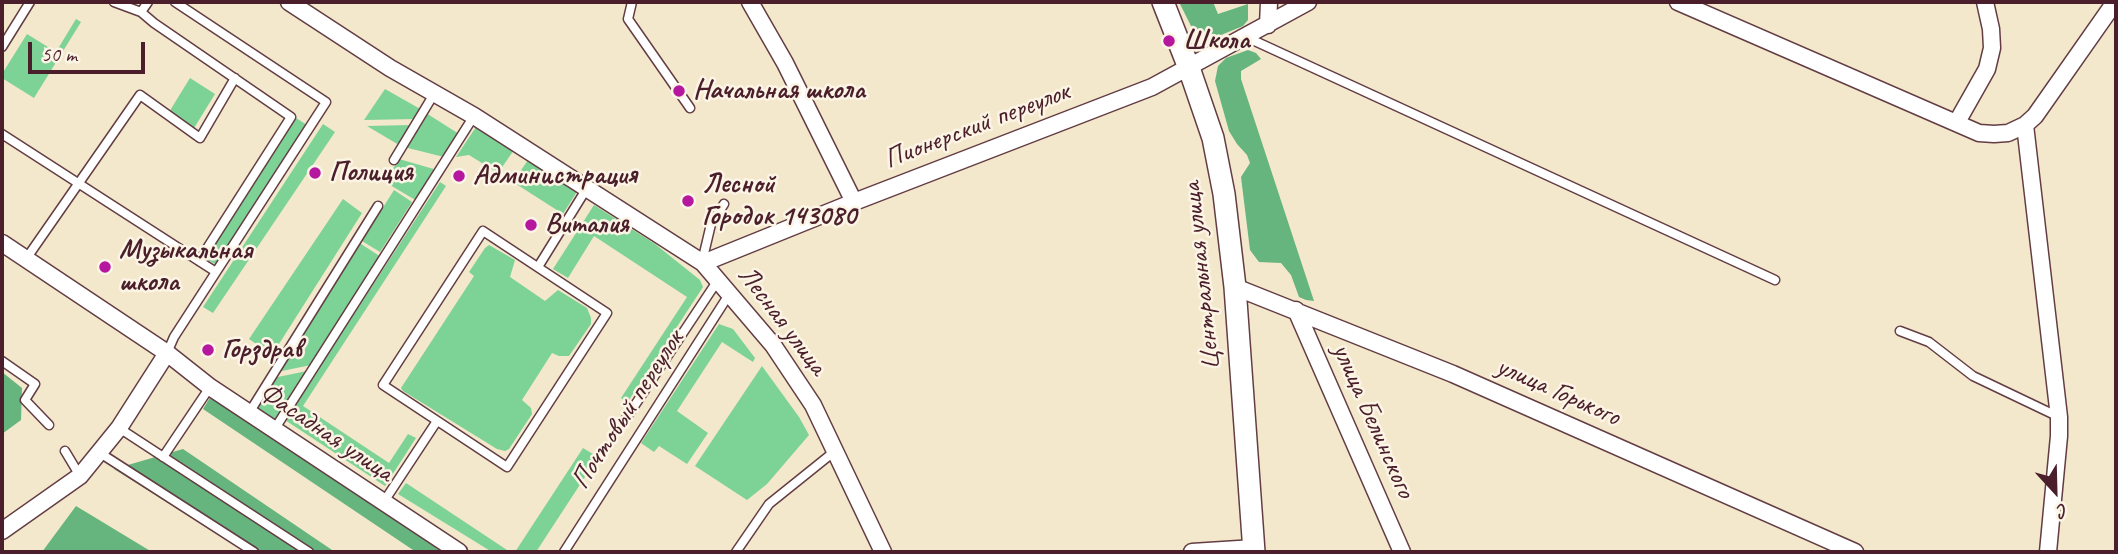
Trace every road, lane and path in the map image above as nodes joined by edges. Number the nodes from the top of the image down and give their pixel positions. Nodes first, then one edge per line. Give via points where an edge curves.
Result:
1 (30, 2) edge
2 (114, 2) edge
3 (148, 2) edge
4 (175, 2) edge
5 (289, 2) edge
6 (632, 2) edge
7 (750, 2) edge
8 (1163, 2) edge
9 (1269, 2) edge
10 (1308, 2) edge
11 (1678, 2) edge
12 (1985, 2) edge
13 (2115, 2) edge
14 (141, 12) junction
15 (1268, 25) junction
16 (1246, 37) junction
17 (2, 47) edge
18 (1189, 68) junction
19 (235, 78) junction
20 (434, 94) junction
21 (690, 108) dead end
22 (474, 116) junction
23 (1957, 122) junction
24 (2025, 125) junction
25 (2, 134) edge
26 (394, 160) dead end
27 (78, 183) junction
28 (587, 188) junction
29 (854, 202) junction
30 (724, 204) dead end
31 (378, 206) dead end
32 (2, 243) edge
33 (26, 259) junction
34 (199, 261) junction
35 (703, 262) junction
36 (538, 267) junction
37 (216, 272) junction
38 (718, 280) junction
39 (1775, 280) dead end
40 (1235, 287) junction
41 (730, 293) junction
42 (1296, 310) junction
43 (1900, 331) dead end
44 (167, 353) junction
45 (2, 361) edge
46 (209, 387) junction
47 (249, 413) junction
48 (2059, 417) junction
49 (625, 420) dead end
50 (437, 421) junction
51 (49, 425) dead end
52 (119, 428) junction
53 (274, 430) junction
54 (835, 451) junction
55 (65, 452) dead end
56 (100, 453) junction
57 (163, 457) junction
58 (80, 476) junction
59 (383, 503) junction
60 (2, 531) edge
61 (1254, 550) edge
62 (254, 552) edge
63 (309, 552) edge
64 (459, 552) edge
65 (564, 552) edge
66 (736, 552) edge
67 (883, 552) edge
68 (1192, 552) edge
69 (1402, 552) edge
70 (1855, 552) edge
71 (2048, 552) edge

1 - 17 lane
2 - 14 lane
3 - 14 lane
4 - 37 lane via 326,102
5 - 20 street, Лесная улица
6 - 21 lane via 628,19
7 - 29 street
8 - 18 street, Центральная улица
9 - 15 street
10 - 15 street, Пионерский переулок
11 - 23 street
12 - 23 street via 1992,48 1986,69
13 - 24 street
14 - 19 lane
15 - 16 street, Пионерский переулок
16 - 18 street, Пионерский переулок
16 - 39 lane
18 - 29 street, Пионерский переулок via 1152,87
18 - 40 street, Центральная улица via 1213,138 1230,228
19 - 27 lane via 200,138 140,95
19 - 34 lane via 291,117
20 - 22 street, Лесная улица
20 - 26 lane
22 - 28 street, Лесная улица
22 - 53 lane
23 - 24 street via 1979,133 1994,134
24 - 48 street
25 - 27 lane
27 - 33 lane
27 - 34 lane
28 - 35 street, Лесная улица
28 - 36 lane
29 - 35 street, Пионерский переулок
30 - 35 lane via 711,224
31 - 47 lane
32 - 33 street, Фасадная улица
33 - 44 street, Фасадная улица
34 - 37 lane
35 - 38 street, Лесная улица
36 - 50 lane via 483,231 383,385
36 - 50 lane via 607,313 507,467
37 - 44 lane
38 - 41 street, Лесная улица
38 - 49 lane
40 - 42 street, улица Горького
40 - 61 street, Центральная улица
41 - 54 street, Лесная улица via 813,405
41 - 65 lane, Почтовый переулок
42 - 69 street, улица Белинского
42 - 70 street, улица Горького via 1453,374
43 - 48 lane via 1929,342 1973,376
44 - 46 street, Фасадная улица
44 - 52 street
45 - 51 lane via 35,384 25,400
46 - 47 street, Фасадная улица
46 - 57 lane
47 - 53 street, Фасадная улица
48 - 71 street
50 - 59 lane
52 - 56 street
52 - 57 lane
53 - 59 street, Фасадная улица
54 - 66 lane via 769,505
54 - 67 street, Лесная улица
55 - 58 lane
56 - 58 street
56 - 62 lane
57 - 63 lane
58 - 60 street
59 - 64 street, Фасадная улица
61 - 68 street

